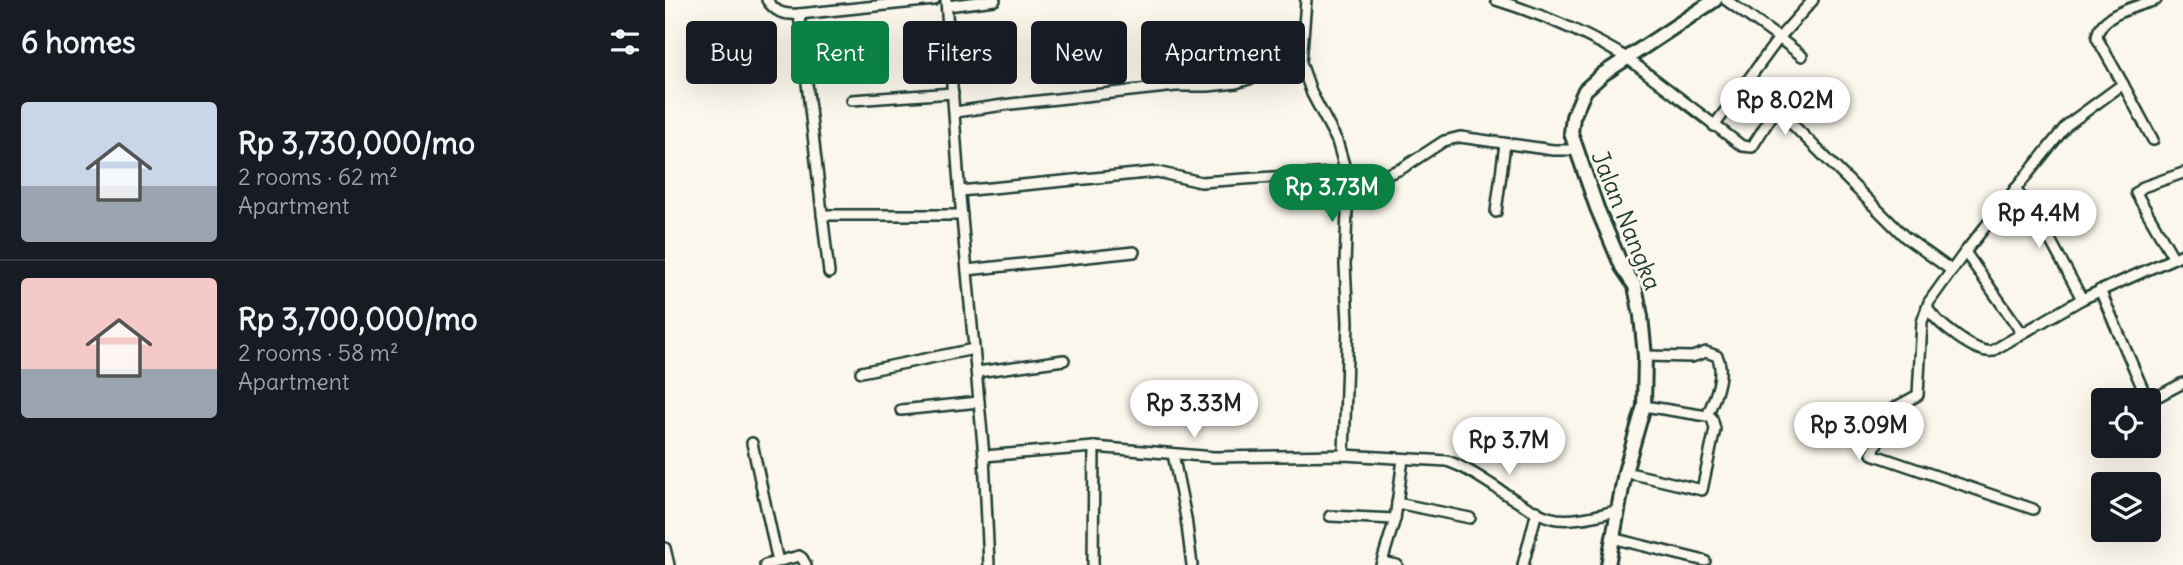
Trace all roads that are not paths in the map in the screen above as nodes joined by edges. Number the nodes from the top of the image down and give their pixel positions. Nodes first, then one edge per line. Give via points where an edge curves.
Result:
1 (767, 0) edge
2 (934, 0) edge
3 (995, 0) edge
4 (1306, 0) edge
5 (1496, 0) edge
6 (1715, 0) edge
7 (1726, 0) edge
8 (1813, 0) edge
9 (2156, 0) edge
10 (946, 3) edge
11 (1516, 3) edge
12 (799, 14) junction
13 (1304, 21) edge
14 (1779, 38) junction
15 (1802, 56) dead end
16 (1627, 58) junction
17 (1305, 74) edge
18 (1227, 84) edge
19 (2123, 84) junction
20 (953, 93) junction
21 (852, 100) dead end
22 (955, 112) junction
23 (1714, 126) junction
24 (2153, 140) dead end
25 (1505, 144) junction
26 (1576, 150) junction
27 (1346, 172) junction
28 (2183, 173) edge
29 (2015, 189) junction
30 (960, 191) junction
31 (1496, 212) dead end
32 (822, 215) junction
33 (962, 215) junction
34 (1134, 252) dead end
35 (1965, 252) junction
36 (2183, 254) edge
37 (2173, 257) junction
38 (967, 270) junction
39 (1951, 270) junction
40 (829, 273) dead end
41 (2100, 290) junction
42 (2082, 299) junction
43 (1927, 308) junction
44 (2022, 333) junction
45 (974, 349) junction
46 (1644, 356) junction
47 (1063, 360) dead end
48 (861, 372) dead end
49 (977, 372) junction
50 (2183, 383) edge
51 (2143, 388) edge
52 (2161, 395) edge
53 (979, 402) junction
54 (1644, 406) junction
55 (901, 410) dead end
56 (1707, 416) junction
57 (752, 443) dead end
58 (1094, 447) junction
59 (1173, 454) junction
60 (1344, 455) junction
61 (984, 456) junction
62 (1403, 459) junction
63 (1625, 472) junction
64 (1397, 503) junction
65 (2033, 509) dead end
66 (1537, 511) junction
67 (1616, 511) junction
68 (1329, 516) dead end
69 (1470, 518) dead end
70 (1395, 519) junction
71 (1612, 538) junction
72 (665, 548) edge
73 (1706, 561) dead end
74 (778, 562) junction
75 (1382, 564) edge
76 (669, 565) edge
77 (765, 565) edge
78 (806, 565) edge
79 (989, 565) edge
80 (1093, 565) edge
81 (1192, 565) edge
82 (1397, 565) edge
83 (1523, 565) edge
84 (1608, 565) edge

1 - 12 street via 781,13
2 - 12 street
3 - 10 street
4 - 13 street
5 - 11 street
6 - 16 street, Jalan Nangka
7 - 14 street
8 - 14 street
9 - 19 street via 2115,15 2098,31 2097,38
10 - 20 street
11 - 16 street
12 - 32 street
14 - 15 street
14 - 23 street
16 - 23 street
16 - 26 street, Jalan Nangka via 1581,97 1571,133
17 - 27 street via 1337,141
18 - 22 street
19 - 24 street
19 - 29 street via 2067,125
20 - 21 street
20 - 22 street
22 - 30 street
23 - 39 street via 1749,148 1774,112 1780,111 1905,237
25 - 26 street
25 - 27 street via 1452,138 1388,174
25 - 31 street
26 - 46 street, Jalan Nangka via 1622,267 1635,286
27 - 30 street via 1201,182 1157,172
27 - 60 street
28 - 37 street via 2136,193
29 - 35 street
29 - 42 street via 2040,221
30 - 33 street
32 - 33 street
32 - 40 street
33 - 38 street
34 - 38 street
35 - 39 street
35 - 44 street
36 - 37 street
37 - 41 street
38 - 45 street
39 - 43 street
41 - 42 street
41 - 51 street
42 - 44 street
43 - 44 street via 1948,329 1982,351 1992,351
43 - 65 street via 1921,322 1918,395 1896,407 1872,454
45 - 48 street
45 - 49 street
46 - 54 street, Jalan Nangka
46 - 56 street via 1692,357 1706,352 1717,356 1721,364 1717,389
47 - 49 street
49 - 53 street
50 - 52 street
53 - 55 street
53 - 61 street
54 - 56 street
54 - 63 street, Jalan Nangka
56 - 63 street via 1713,418 1715,429 1702,489
57 - 74 street
58 - 59 street
58 - 61 street
58 - 80 street
59 - 60 street
59 - 81 street
60 - 62 street
61 - 79 street
62 - 64 street
62 - 66 street via 1461,465
63 - 67 street, Jalan Nangka
64 - 69 street
64 - 70 street
66 - 67 street via 1575,519
66 - 83 street
67 - 71 street, Jalan Nangka
68 - 70 street
70 - 75 street
71 - 73 street
71 - 84 street, Jalan Nangka
72 - 76 street
74 - 77 street
74 - 78 street via 799,556
75 - 82 street

